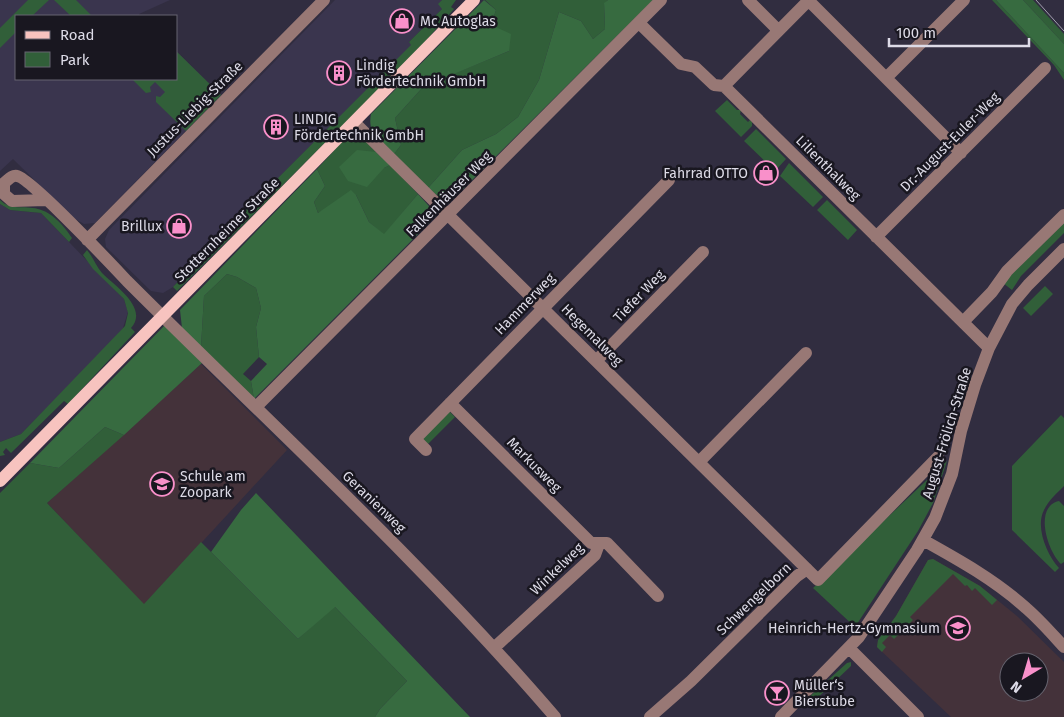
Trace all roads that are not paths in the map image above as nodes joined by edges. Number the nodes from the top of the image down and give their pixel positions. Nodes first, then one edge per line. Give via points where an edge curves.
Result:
1 (324, 0) edge
2 (474, 0) edge
3 (661, 0) edge
4 (748, 0) edge
5 (809, 0) edge
6 (964, 0) edge
7 (639, 23) junction
8 (778, 30) junction
9 (1045, 68) dead end
10 (886, 78) junction
11 (724, 86) junction
12 (355, 122) junction
13 (961, 153) junction
14 (669, 180) dead end
15 (46, 200) dead end
16 (449, 215) junction
17 (1064, 215) edge
18 (876, 237) junction
19 (87, 240) junction
20 (1064, 249) edge
21 (702, 252) dead end
22 (543, 308) junction
23 (163, 316) junction
24 (963, 322) junction
25 (990, 348) junction
26 (806, 353) dead end
27 (596, 361) junction
28 (450, 404) junction
29 (256, 407) junction
30 (426, 450) dead end
31 (938, 456) dead end
32 (699, 462) junction
33 (0, 481) edge
34 (923, 540) junction
35 (600, 544) junction
36 (807, 569) junction
37 (658, 596) dead end
38 (495, 647) junction
39 (1064, 647) edge
40 (849, 648) junction
41 (555, 717) edge
42 (650, 717) edge
43 (781, 717) edge
44 (918, 717) edge

1 - 19 street, Justus-Liebig-Straße
2 - 12 main road, Stotternheimer Straße
3 - 7 street, Falkenhäuser Weg
4 - 8 street
5 - 8 street
5 - 10 street
6 - 10 street
7 - 11 street, Lilienthalweg via 681,64 695,67 714,85
7 - 16 street, Falkenhäuser Weg
8 - 11 street
9 - 13 street, Dr.-August-Euler-Weg
10 - 13 street
11 - 18 street, Lilienthalweg
12 - 16 street, Hegemalweg
12 - 23 main road, Stotternheimer Straße
13 - 18 street, Dr.-August-Euler-Weg
14 - 22 street, Hammerweg
15 - 19 street
16 - 22 street, Hegemalweg
16 - 29 street, Falkenhäuser Weg
17 - 24 street via 1007,271
18 - 24 street, Lilienthalweg
19 - 23 street
20 - 25 street, August-Frölich-Straße via 1012,304
21 - 27 street, Tiefer Weg
22 - 27 street, Hegemalweg
22 - 28 street, Hammerweg
23 - 29 street, Geranienweg
23 - 33 main road, Stotternheimer Straße
24 - 25 street, Lilienthalweg
25 - 34 street, August-Frölich-Straße via 964,422 952,474
26 - 32 street
27 - 32 street, Hegemalweg
28 - 30 street, Hammerweg via 415,439
28 - 35 street, Markusweg via 591,542
29 - 38 street, Geranienweg via 418,566
31 - 36 street, Schwengelborn via 818,580
32 - 36 street, Hegemalweg
34 - 39 street via 1007,592
34 - 40 street, August-Frölich-Straße
35 - 37 street, Winkelweg via 607,543
35 - 38 street, Winkelweg via 595,555
36 - 42 street, Schwengelborn via 692,681
38 - 41 street, Geranienweg
40 - 43 street, August-Frölich-Straße
40 - 44 street

